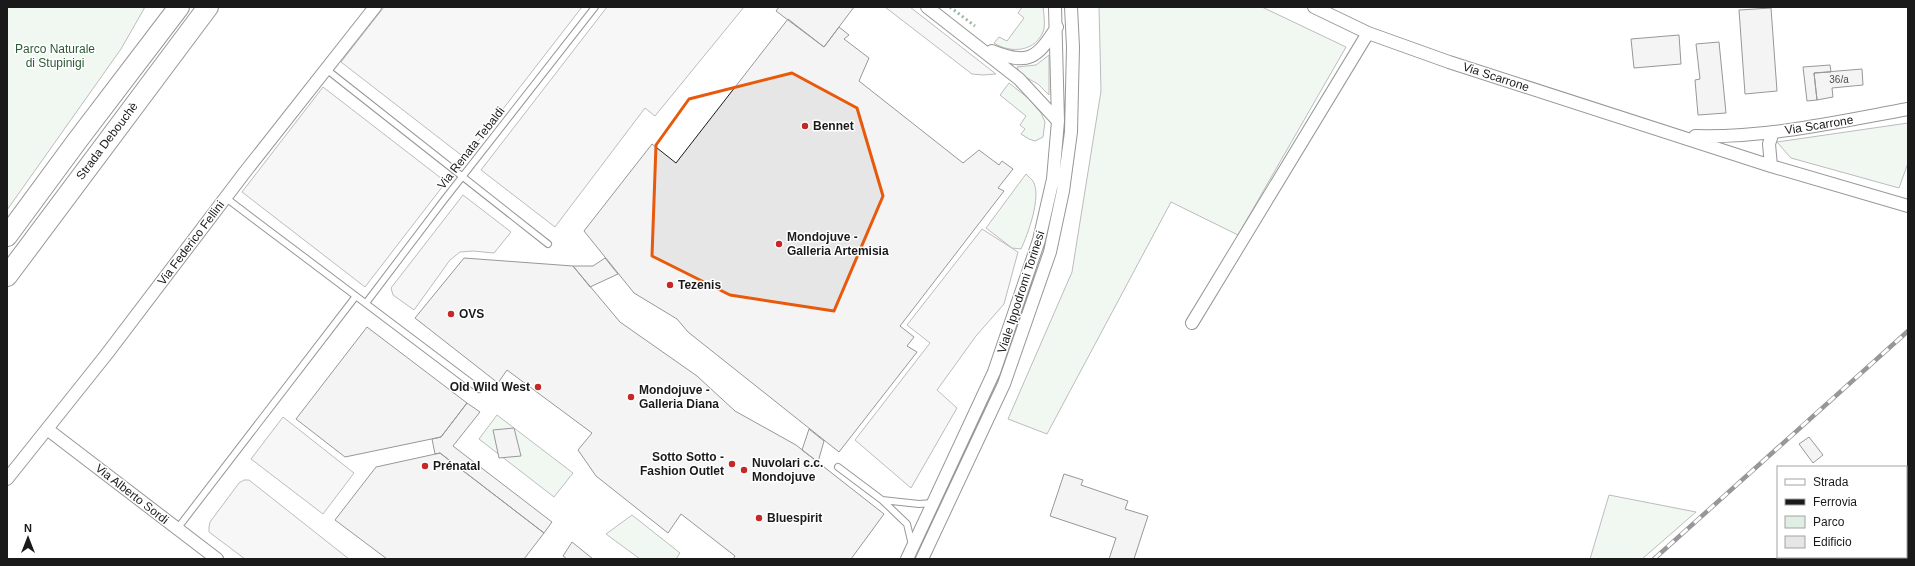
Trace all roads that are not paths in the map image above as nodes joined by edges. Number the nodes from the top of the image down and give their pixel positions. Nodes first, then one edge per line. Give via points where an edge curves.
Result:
1 (163, 7) edge
2 (180, 7) edge
3 (208, 7) edge
4 (224, 7) edge
5 (375, 7) edge
6 (595, 7) edge
7 (927, 7) edge
8 (1055, 7) edge
9 (1071, 7) edge
10 (1314, 7) edge
11 (1057, 27) junction
12 (1368, 33) junction
13 (979, 46) junction
14 (326, 69) junction
15 (146, 89) junction
16 (1908, 109) edge
17 (1058, 121) junction
18 (1773, 132) junction
19 (1681, 136) junction
20 (76, 141) junction
21 (1775, 167) junction
22 (464, 175) junction
23 (226, 198) junction
24 (1908, 206) edge
25 (7, 236) edge
26 (548, 244) dead end
27 (7, 276) edge
28 (356, 296) junction
29 (366, 303) junction
30 (1192, 323) dead end
31 (479, 389) dead end
32 (47, 429) junction
33 (838, 467) dead end
34 (7, 479) edge
35 (882, 500) junction
36 (932, 503) junction
37 (177, 529) junction
38 (910, 554) edge
39 (217, 559) edge
40 (922, 559) edge

1 - 20 main road via 120,68
2 - 20 main road, Strada Debouchè
3 - 15 main road, Strada Debouchè
4 - 15 main road via 171,68
5 - 14 street, Via Federico Fellini
6 - 22 lane, Via Renata Tebaldi
7 - 13 street
8 - 11 street, Viale Ippodromi Torinesi
9 - 40 street, Viale Ippodromi Torinesi via 1071,132 1063,191 1050,252 1004,384
10 - 12 street, Via Scarrone
11 - 13 street via 1043,48 1021,60 1008,58
11 - 17 street, Viale Ippodromi Torinesi
12 - 19 street, Via Scarrone
12 - 30 street
13 - 17 street via 1019,79
14 - 22 lane
14 - 23 street, Via Federico Fellini
15 - 27 main road, Strada Debouchè
16 - 18 street, Via Scarrone
17 - 36 street, Viale Ippodromi Torinesi via 1053,179 1039,240 994,372
18 - 19 street, Via Scarrone via 1747,136
18 - 21 street via 1769,144
19 - 21 street, Via Scarrone
20 - 25 main road, Strada Debouchè
21 - 24 street, Via Scarrone
22 - 26 lane
22 - 29 lane, Via Renata Tebaldi
23 - 28 lane
23 - 32 street, Via Federico Fellini
28 - 29 lane
28 - 37 lane
29 - 31 lane
32 - 34 street, Via Federico Fellini
32 - 37 street, Via Alberto Sordi
33 - 35 lane
35 - 36 lane
35 - 38 lane via 907,524
36 - 38 street, Viale Ippodromi Torinesi
37 - 39 street, Via Alberto Sordi

